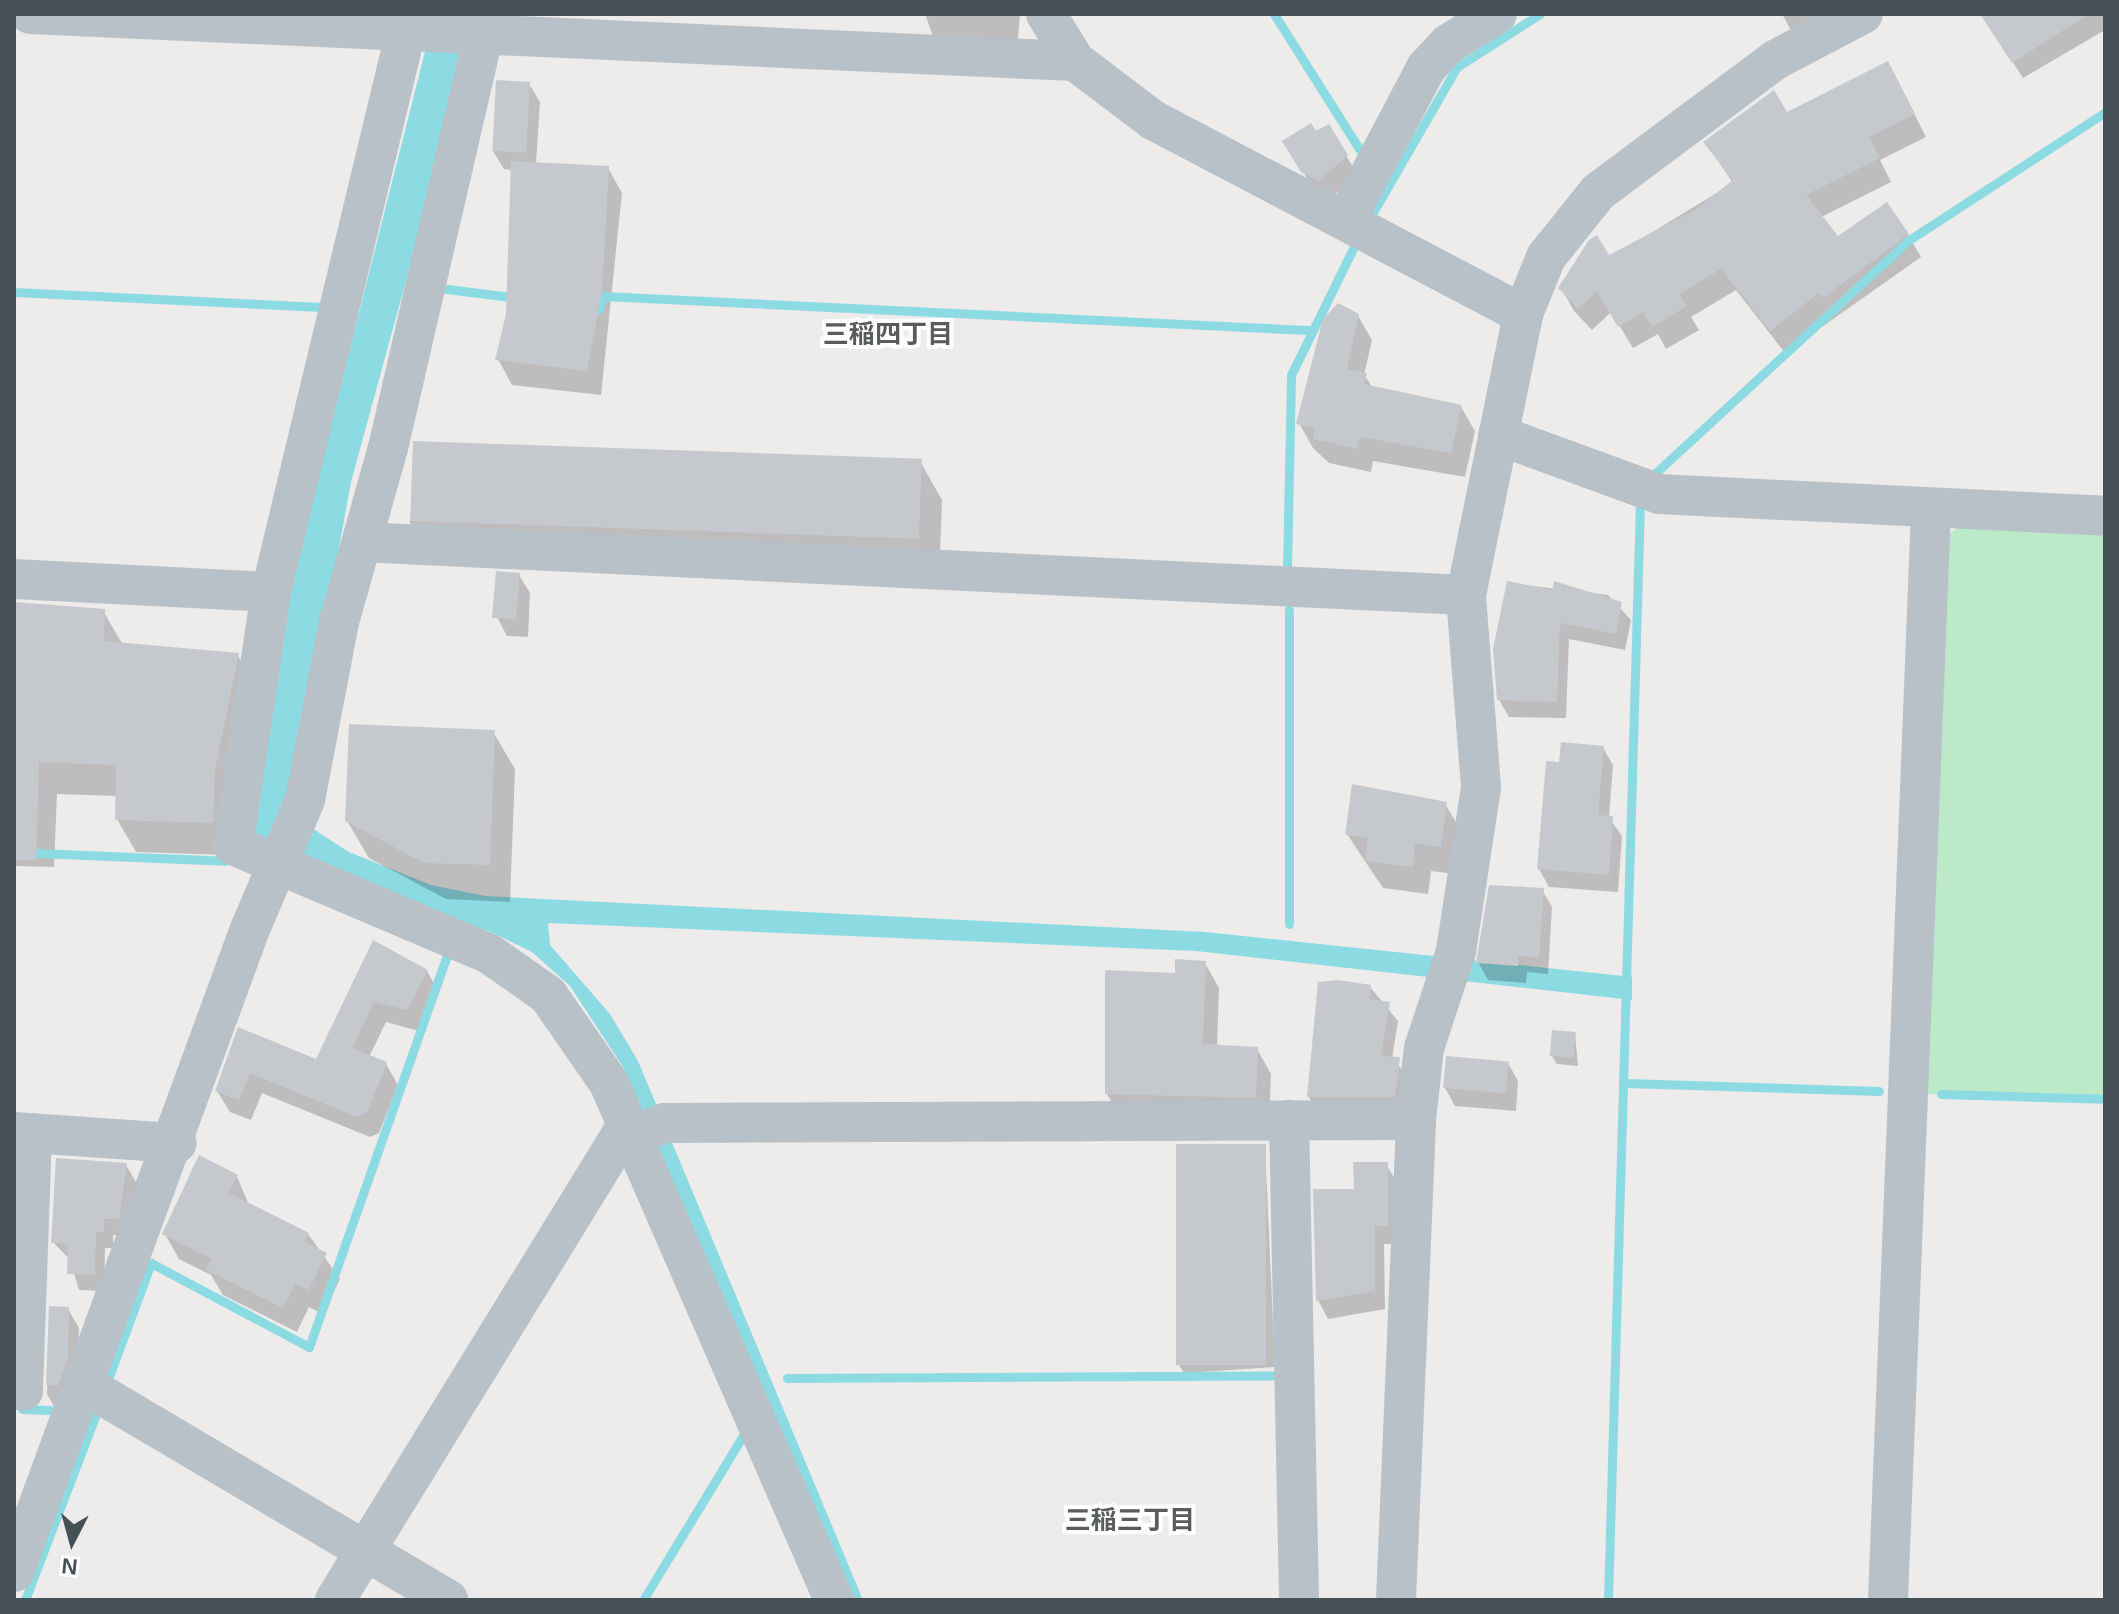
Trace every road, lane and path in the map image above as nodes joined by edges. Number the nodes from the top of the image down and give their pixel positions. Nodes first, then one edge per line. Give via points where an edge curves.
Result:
1 (30, 14) edge
2 (1046, 14) edge
3 (1497, 14) edge
4 (1863, 14) edge
5 (411, 27) edge
6 (482, 28) edge
7 (1075, 61) junction
8 (1347, 218) junction
9 (1523, 314) junction
10 (1498, 435) junction
11 (1931, 512) junction
12 (2105, 516) edge
13 (362, 542) junction
14 (14, 579) edge
15 (271, 592) junction
16 (1466, 595) junction
17 (281, 869) junction
18 (1289, 1120) junction
19 (1416, 1120) junction
20 (640, 1129) junction
21 (23, 1132) edge
22 (177, 1143) junction
23 (85, 1385) junction
24 (23, 1391) dead end
25 (366, 1550) junction
26 (14, 1572) edge
27 (335, 1600) edge
28 (448, 1600) edge
29 (834, 1600) edge
30 (1299, 1600) edge
31 (1396, 1600) edge
32 (1888, 1600) edge

1 - 5 street
2 - 7 street
3 - 8 street via 1448,44 1426,68
4 - 9 street via 1775,60 1598,192 1546,257
5 - 6 street
5 - 15 street
6 - 7 street
6 - 13 street
7 - 8 street via 1153,120
8 - 9 street
9 - 10 street
10 - 11 street via 1659,494
10 - 16 street
11 - 12 street
11 - 32 street
13 - 16 street
13 - 17 street via 305,800
14 - 15 street
15 - 17 street via 233,845
16 - 19 street via 1481,787 1450,968 1424,1048
17 - 20 street via 527,976
17 - 22 street via 250,929
18 - 19 street
18 - 20 street
18 - 30 street
19 - 31 street
20 - 25 street
20 - 29 street
21 - 22 street
21 - 24 street
22 - 23 street
23 - 25 street
23 - 26 street
25 - 27 street
25 - 28 street

